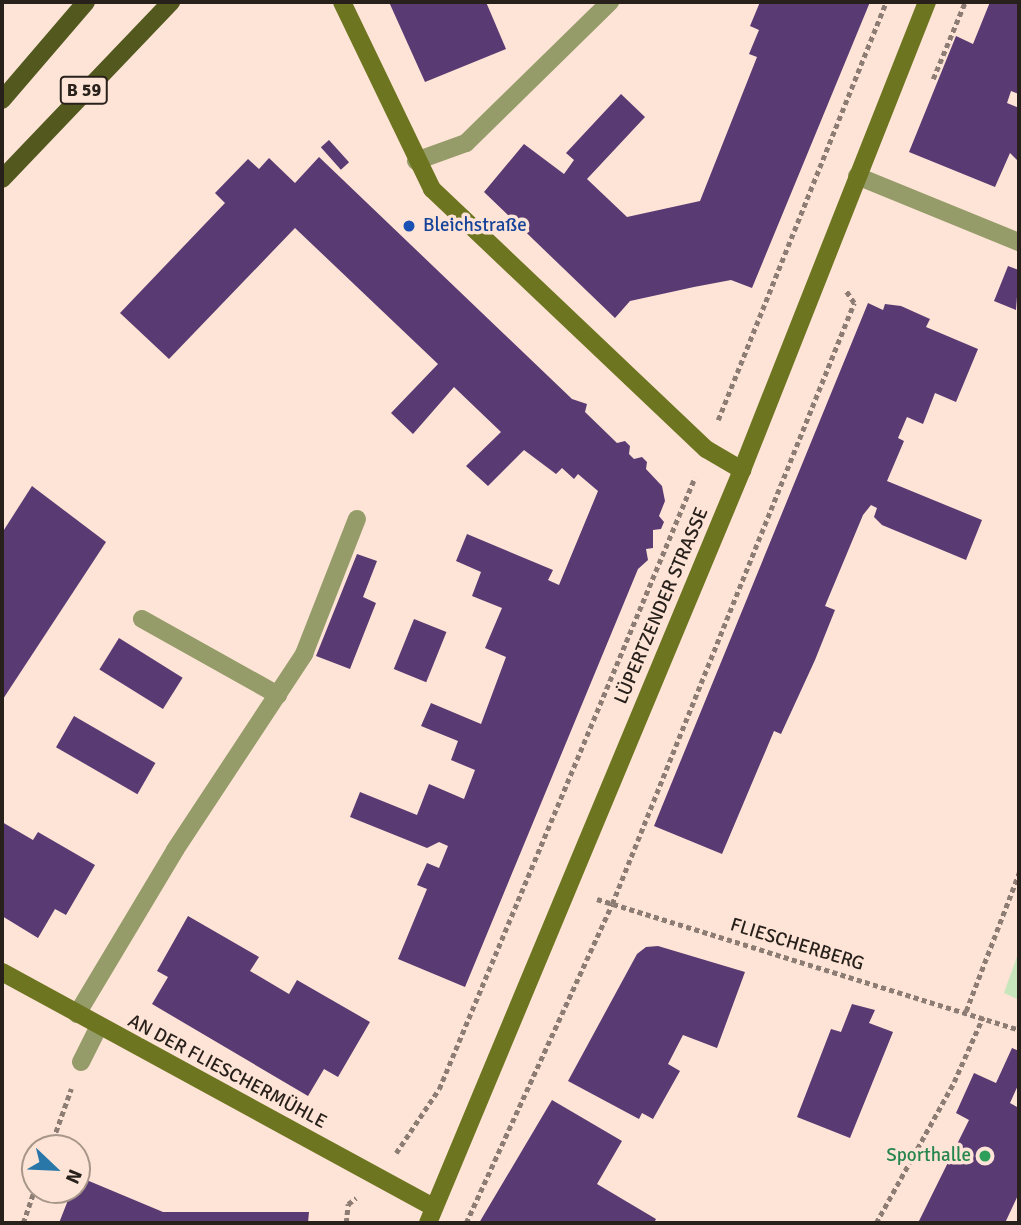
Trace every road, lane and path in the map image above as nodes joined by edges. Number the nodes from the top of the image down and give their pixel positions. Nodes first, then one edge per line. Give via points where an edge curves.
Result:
1 (86, 2) edge
2 (157, 2) edge
3 (171, 2) edge
4 (342, 2) edge
5 (610, 2) edge
6 (886, 2) edge
7 (927, 2) edge
8 (965, 2) edge
9 (150, 20) junction
10 (929, 89) dead end
11 (2, 100) edge
12 (416, 160) junction
13 (857, 176) junction
14 (2, 179) edge
15 (1019, 242) edge
16 (850, 281) dead end
17 (706, 450) junction
18 (742, 470) junction
19 (357, 519) dead end
20 (142, 619) dead end
21 (278, 695) junction
22 (1019, 873) edge
23 (566, 890) junction
24 (612, 904) junction
25 (2, 972) edge
26 (966, 1011) junction
27 (77, 1014) junction
28 (983, 1017) junction
29 (99, 1026) junction
30 (1019, 1030) edge
31 (81, 1062) joint
32 (55, 1134) edge
33 (379, 1178) junction
34 (30, 1204) edge
35 (431, 1216) edge
36 (23, 1223) edge
37 (346, 1223) edge
38 (466, 1223) edge
39 (876, 1223) edge

1 - 11 main road
2 - 9 street
3 - 9 main road, B 59
4 - 12 street
5 - 12 street via 466,143
6 - 17 path
7 - 13 street, LÜPERTZENDER STRASSE
8 - 10 path
9 - 14 main road, B 59
12 - 17 street via 432,189
13 - 15 street
13 - 18 street, LÜPERTZENDER STRASSE
16 - 24 path via 845,292 854,303
17 - 18 street
17 - 33 path via 439,1089
18 - 23 street, LÜPERTZENDER STRASSE
19 - 21 street via 304,654
20 - 21 street
21 - 27 street via 176,850
22 - 26 path
23 - 24 path, FLIESCHERBERG
23 - 35 street, LÜPERTZENDER STRASSE
24 - 26 path, FLIESCHERBERG
24 - 38 path
25 - 27 street, AN DER FLIESCHERMÜHLE
26 - 28 path, FLIESCHERBERG
27 - 29 street, AN DER FLIESCHERMÜHLE
28 - 30 path, FLIESCHERBERG
28 - 39 path via 954,1082
29 - 31 street
29 - 33 street, AN DER FLIESCHERMÜHLE
31 - 32 path
33 - 35 street, AN DER FLIESCHERMÜHLE
33 - 37 path via 348,1204
34 - 36 path

